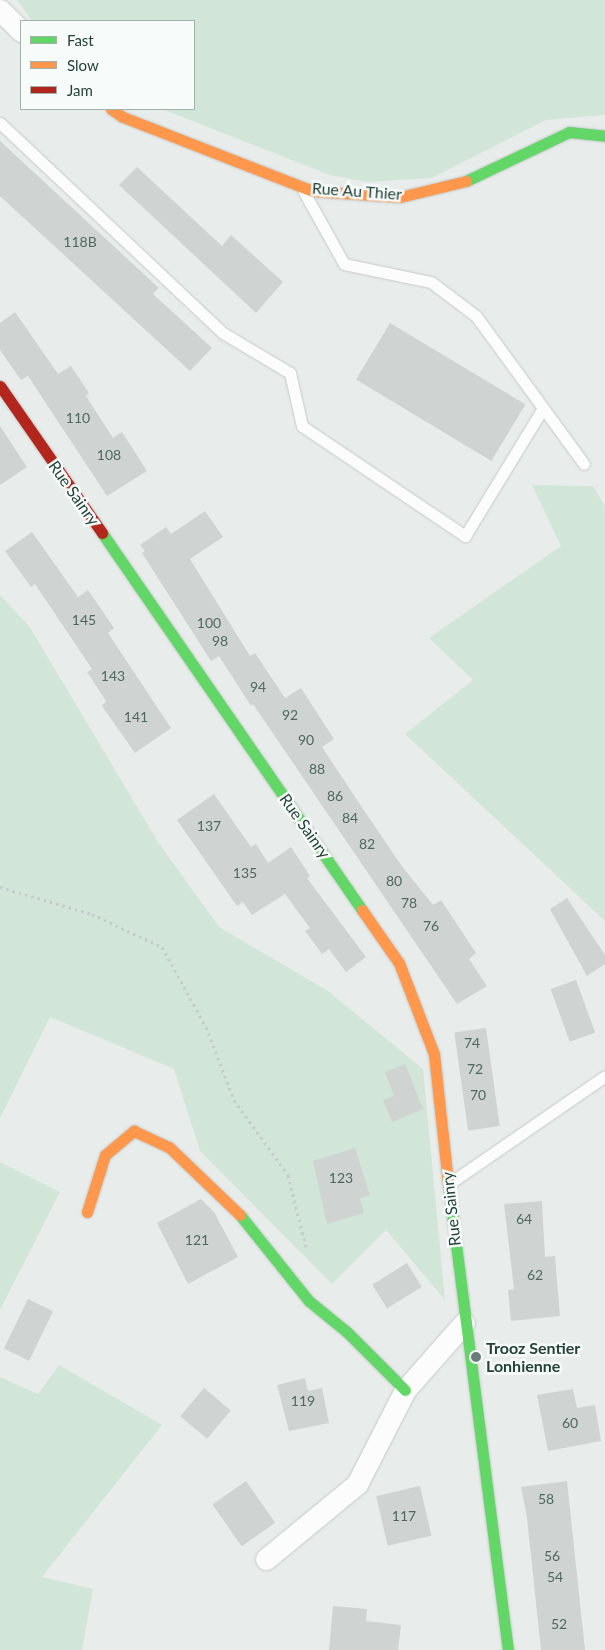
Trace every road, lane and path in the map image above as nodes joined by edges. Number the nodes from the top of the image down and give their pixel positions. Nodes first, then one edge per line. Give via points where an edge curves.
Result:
1 (0, 10) edge
2 (20, 30) edge
3 (113, 110) edge
4 (0, 123) edge
5 (605, 136) edge
6 (301, 186) junction
7 (0, 386) edge
8 (543, 408) junction
9 (584, 464) dead end
10 (0, 887) edge
11 (605, 1076) edge
12 (448, 1184) junction
13 (87, 1212) dead end
14 (308, 1253) dead end
15 (464, 1323) junction
16 (405, 1390) junction
17 (266, 1559) dead end
18 (508, 1650) edge

1 - 2 street
3 - 6 street, Rue Au Thier
4 - 8 lane via 224,333 290,373 302,426 465,536
5 - 6 street, Rue Au Thier via 570,132 460,184 400,197 313,191
6 - 8 lane via 344,264 431,282 476,316
7 - 12 street, Rue Sainry via 400,963 434,1054
8 - 9 lane
10 - 14 path via 92,914 162,947 206,1027 234,1100 288,1175
11 - 12 lane
12 - 15 street, Rue Sainry
13 - 16 street via 105,1155 134,1131 169,1148 253,1227 309,1300 347,1332
15 - 16 street
15 - 18 street, Rue Sainry
16 - 17 street via 357,1484

